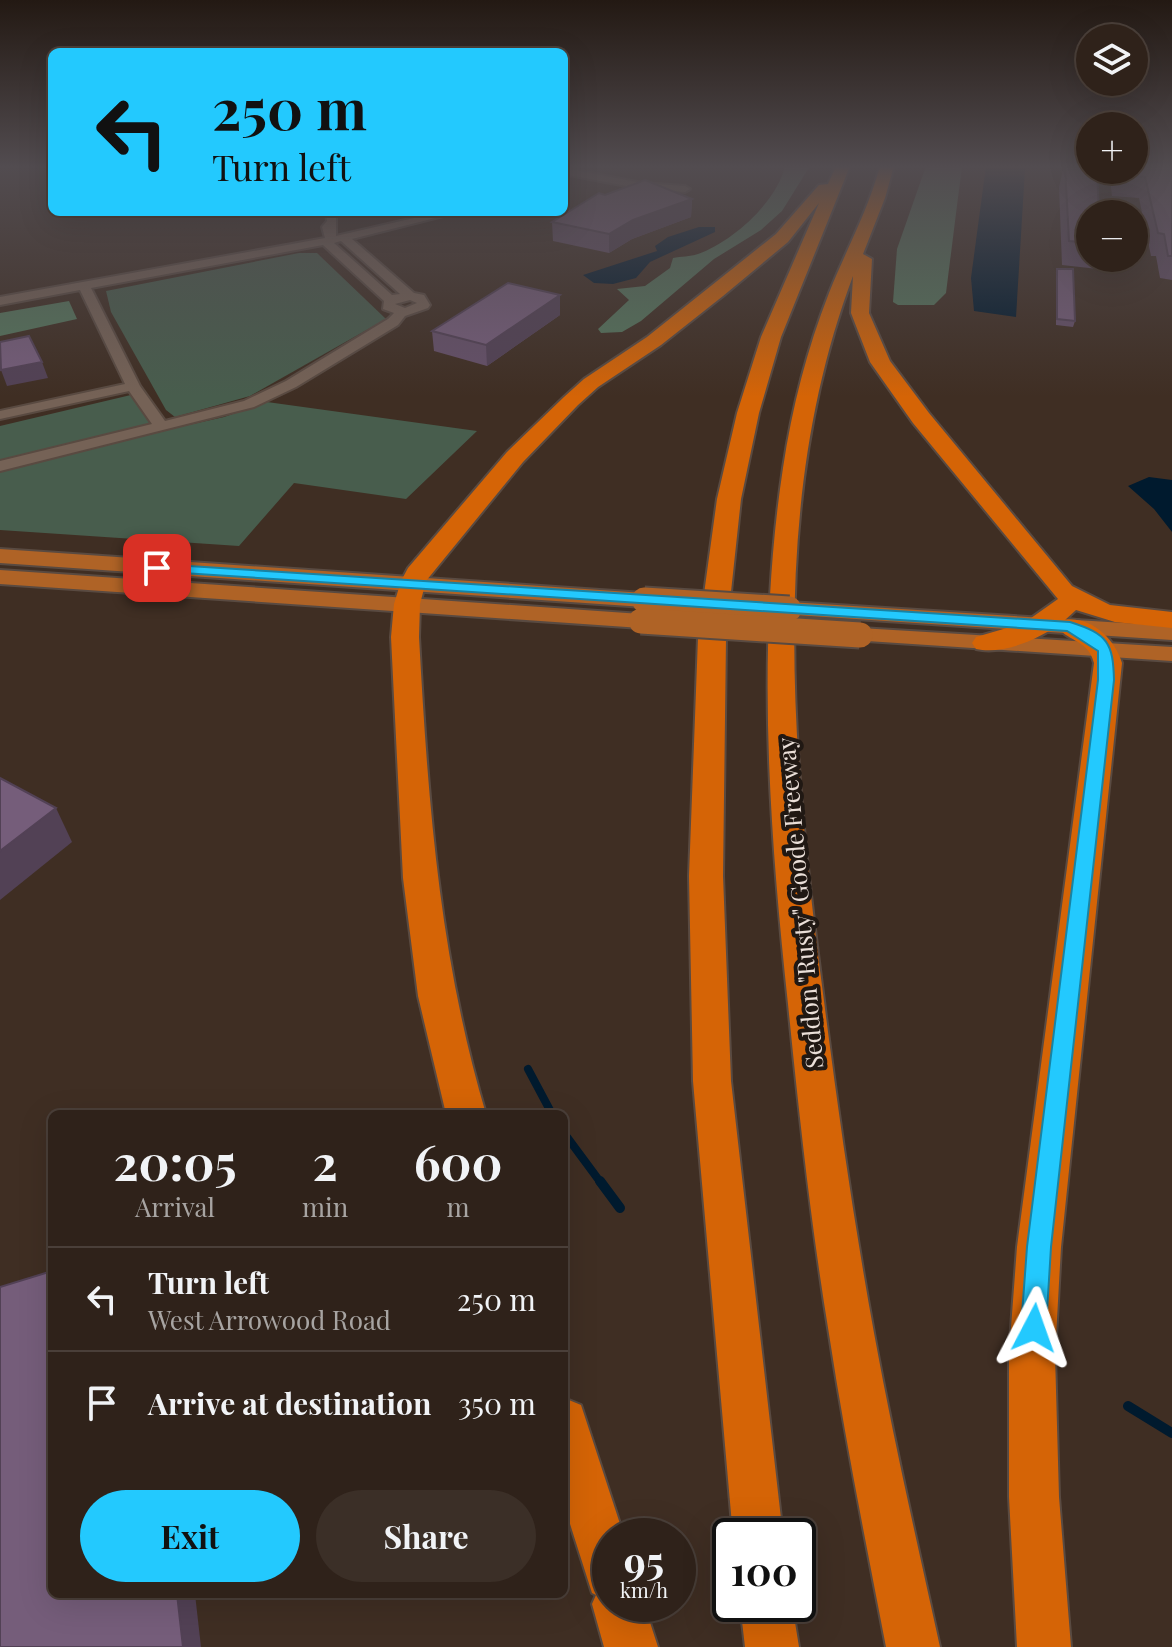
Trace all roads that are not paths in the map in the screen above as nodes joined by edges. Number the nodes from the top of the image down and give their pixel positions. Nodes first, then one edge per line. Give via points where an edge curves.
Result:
1 (318, 243) edge
2 (335, 243) edge
3 (338, 243) edge
4 (776, 243) edge
5 (810, 243) edge
6 (859, 243) edge
7 (866, 243) edge
8 (375, 265) junction
9 (356, 269) junction
10 (85, 288) junction
11 (410, 296) junction
12 (390, 300) junction
13 (0, 304) edge
14 (402, 311) junction
15 (133, 386) junction
16 (0, 415) edge
17 (162, 427) junction
18 (0, 466) edge
19 (0, 556) edge
20 (0, 577) edge
21 (408, 595) junction
22 (1073, 599) junction
23 (1172, 620) edge
24 (859, 624) junction
25 (1172, 633) edge
26 (1073, 634) junction
27 (986, 643) junction
28 (1172, 654) edge
29 (465, 1110) edge
30 (568, 1435) edge
31 (593, 1518) edge
32 (756, 1518) edge
33 (623, 1622) edge
34 (769, 1622) edge
35 (631, 1647) edge
36 (772, 1647) edge
37 (913, 1647) edge
38 (1044, 1647) edge

1 - 10 street
2 - 9 street
3 - 8 street
4 - 21 highway via 562,410 417,573
5 - 32 highway via 771,337 748,413 729,499 712,638 706,876 712,1081
6 - 37 highway, Seddon "Rusty" Goode Freeway via 810,378 794,471 784,610 784,773 796,923 844,1292
7 - 22 highway via 860,313 880,362
8 - 9 street
8 - 11 street
9 - 12 street
10 - 13 street
10 - 15 street
11 - 12 street
11 - 14 street via 424,305
12 - 14 street via 389,308
14 - 17 street via 393,322 271,395
15 - 16 street
15 - 17 street
17 - 18 street
19 - 21 main road
20 - 21 main road
21 - 24 main road, bridge
21 - 29 highway via 413,801 423,925 438,1010
22 - 23 highway via 1117,615
22 - 26 highway
24 - 26 main road
24 - 27 main road
25 - 26 main road
26 - 27 main road
26 - 27 highway
26 - 28 main road
26 - 38 highway via 1106,680 1039,1247 1033,1339 1034,1497
30 - 31 highway
33 - 35 highway
34 - 36 highway

